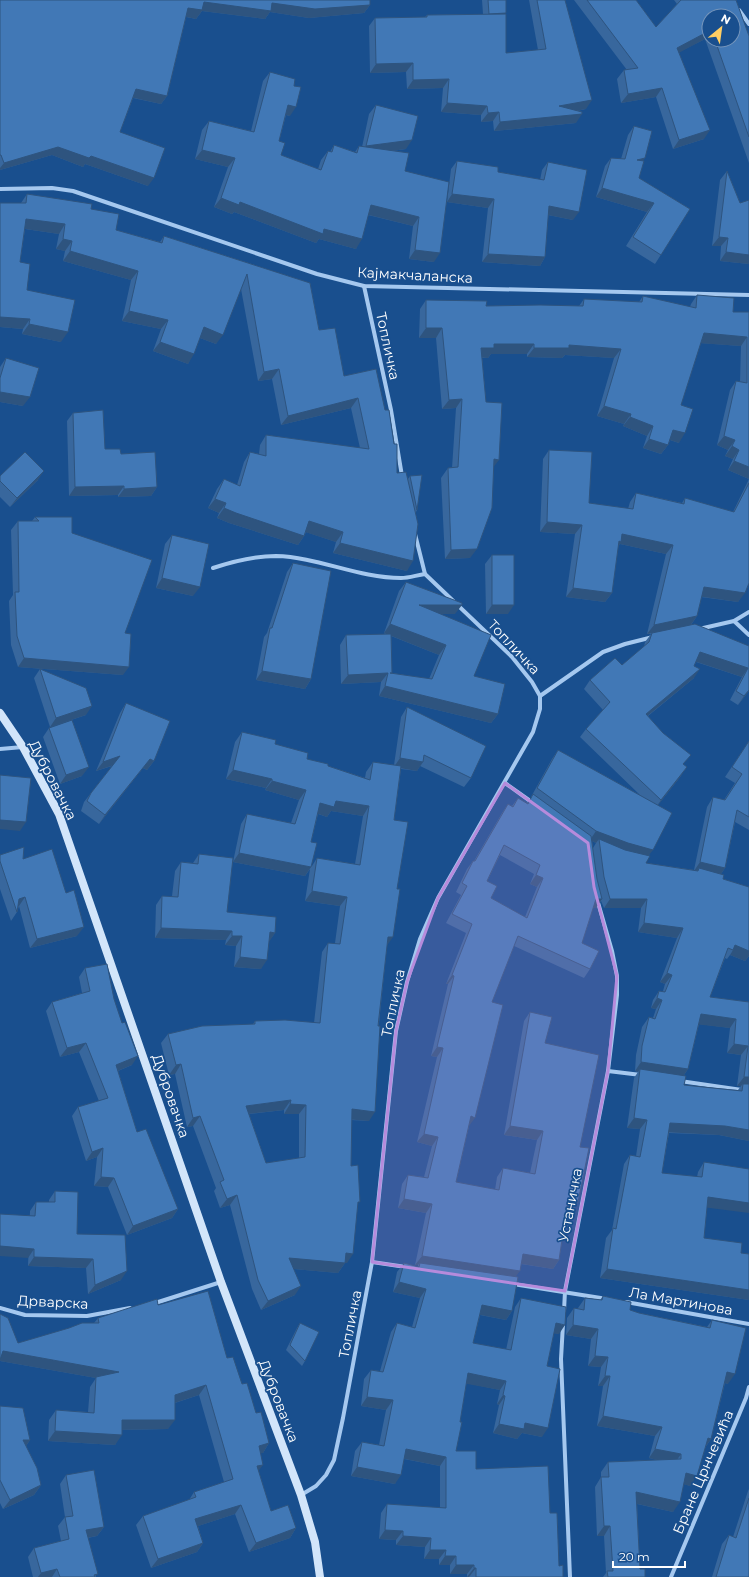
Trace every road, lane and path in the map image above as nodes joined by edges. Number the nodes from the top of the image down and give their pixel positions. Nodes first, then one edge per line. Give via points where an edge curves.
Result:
1 (736, 6) edge
2 (749, 24) edge
3 (0, 189) edge
4 (364, 286) junction
5 (749, 295) edge
6 (403, 480) edge
7 (414, 527) edge
8 (213, 568) dead end
9 (425, 574) junction
10 (749, 612) edge
11 (734, 621) junction
12 (693, 630) edge
13 (749, 635) edge
14 (655, 636) edge
15 (540, 696) junction
16 (0, 713) edge
17 (23, 747) junction
18 (0, 749) edge
19 (504, 783) junction
20 (537, 806) edge
21 (596, 894) edge
22 (608, 1071) junction
23 (647, 1076) edge
24 (671, 1080) edge
25 (749, 1091) edge
26 (372, 1262) junction
27 (411, 1268) edge
28 (221, 1282) junction
29 (511, 1283) edge
30 (565, 1291) junction
31 (610, 1299) edge
32 (618, 1301) edge
33 (147, 1305) edge
34 (0, 1308) edge
35 (132, 1308) edge
36 (564, 1314) edge
37 (563, 1322) edge
38 (749, 1324) edge
39 (749, 1387) edge
40 (748, 1399) edge
41 (301, 1495) junction
42 (320, 1577) edge
43 (570, 1577) edge
44 (671, 1577) edge

1 - 2 street
3 - 4 street, Кајмакчаланска via 52,188 72,191 317,274
4 - 5 street, Кајмакчаланска
4 - 6 street, Топличка via 391,410
7 - 9 street
8 - 9 street via 254,557 276,556 370,575 402,578
9 - 15 street, Топличка via 512,657
10 - 11 street
11 - 12 street
11 - 13 street
14 - 15 street via 603,652
15 - 19 street, Топличка via 540,709 533,732
16 - 17 main road, Дубровачка
17 - 18 street
17 - 28 main road, Дубровачка via 59,814
19 - 20 street
19 - 26 street, Топличка via 472,834 438,898 420,939 407,982 396,1031
21 - 22 street, Устаничка via 617,976
22 - 23 street
22 - 30 street, Устаничка
24 - 25 street
26 - 27 street
26 - 41 street, Топличка via 334,1460 326,1476
28 - 33 street
28 - 41 main road, Дубровачка
29 - 30 street, Ла Мартинова
30 - 31 street, Ла Мартинова
30 - 36 street, Устаничка
32 - 38 street, Ла Мартинова
34 - 35 street, Дрварска via 25,1315 88,1316
37 - 43 street via 561,1359
39 - 40 street, Бране Црнчевића
40 - 44 street, Бране Црнчевића
41 - 42 main road, Дубровачка via 315,1542

